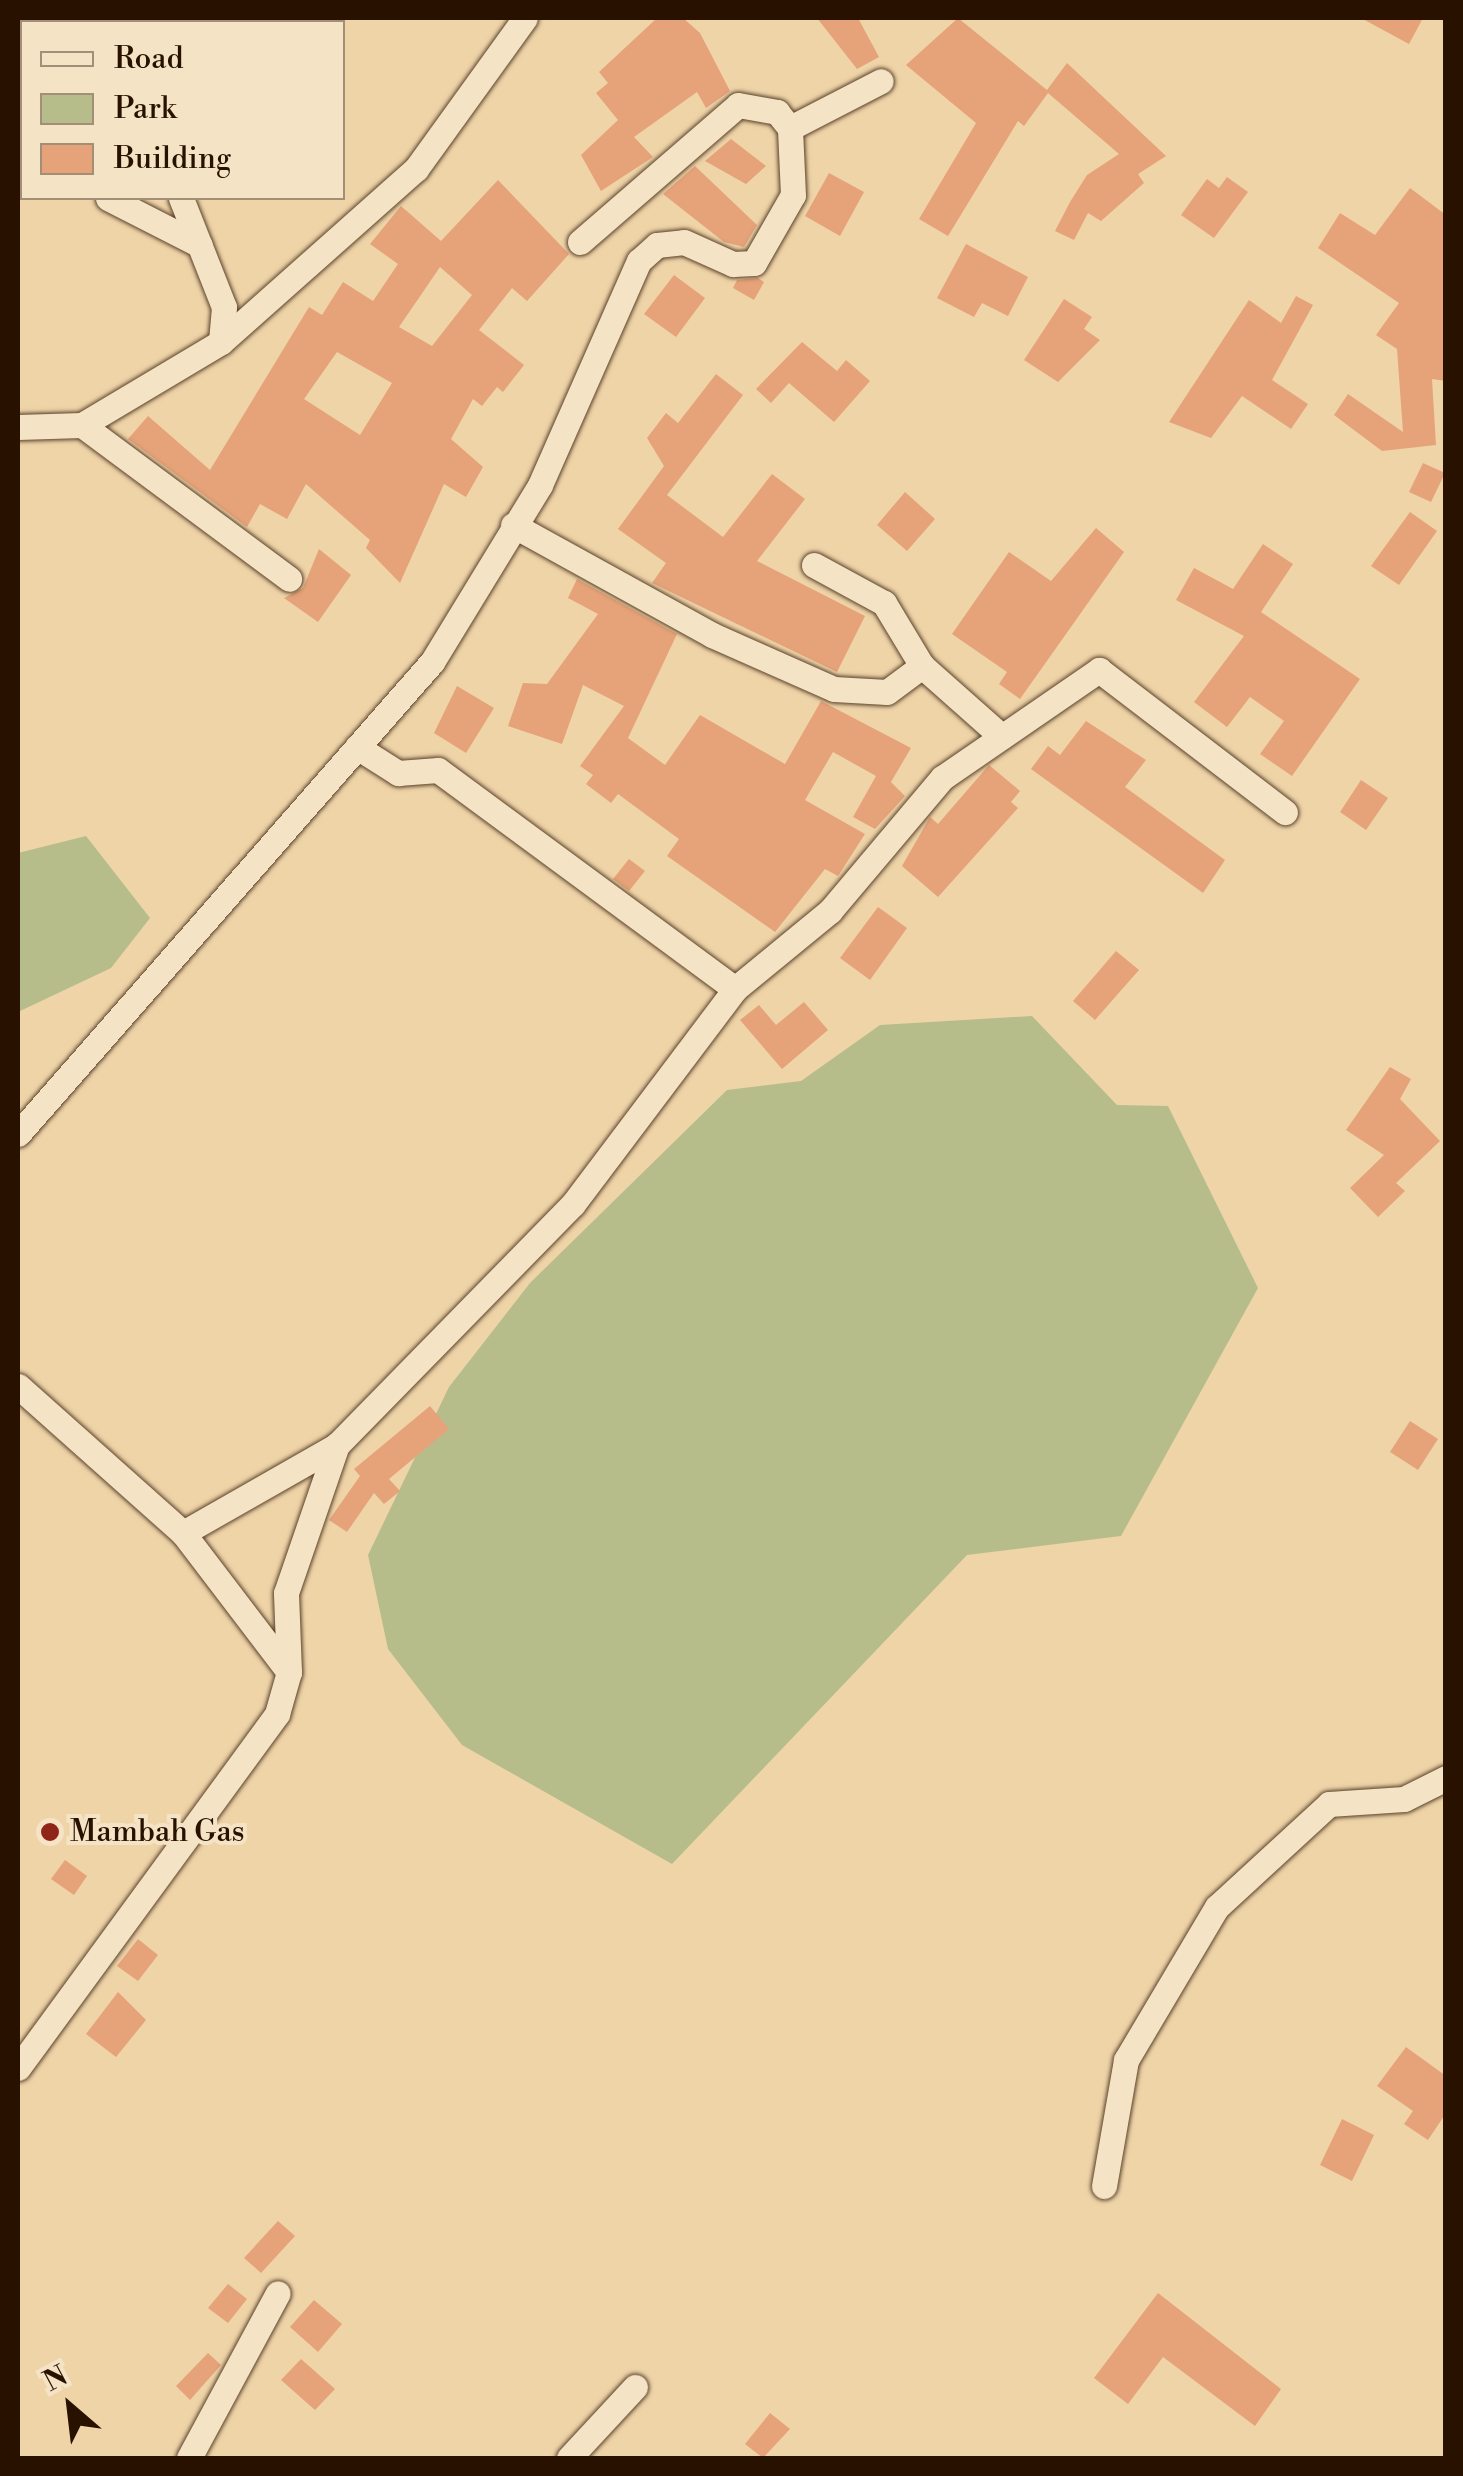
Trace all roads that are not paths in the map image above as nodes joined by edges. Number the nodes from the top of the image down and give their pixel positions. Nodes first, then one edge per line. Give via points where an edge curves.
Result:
1 (525, 18) edge
2 (881, 81) dead end
3 (790, 128) junction
4 (112, 200) edge
5 (182, 200) edge
6 (580, 242) dead end
7 (200, 246) junction
8 (224, 307) junction
9 (260, 308) junction
10 (221, 342) junction
11 (82, 425) junction
12 (18, 427) edge
13 (513, 525) junction
14 (814, 565) dead end
15 (289, 580) dead end
16 (922, 666) junction
17 (1001, 736) junction
18 (356, 747) junction
19 (1285, 812) dead end
20 (735, 989) junction
21 (18, 1134) edge
22 (18, 1386) edge
23 (337, 1445) junction
24 (182, 1532) junction
25 (290, 1672) junction
26 (1446, 1778) edge
27 (18, 2068) edge
28 (1104, 2186) dead end
29 (278, 2293) dead end
30 (636, 2387) dead end
31 (188, 2458) edge
32 (569, 2458) edge

1 - 9 street via 416,169
2 - 3 street
3 - 6 street via 777,112 738,106
3 - 13 street via 793,195 774,238 754,263 734,264 684,242 657,245 640,262
4 - 7 street
5 - 7 street
7 - 8 street
8 - 9 street
8 - 10 street
9 - 10 street
10 - 11 street
11 - 12 street
11 - 15 street
13 - 16 street via 712,636 834,688 887,692
13 - 18 street via 432,662
14 - 16 street via 884,603
16 - 17 street
17 - 19 street via 1099,670
17 - 20 street via 942,778 830,911
18 - 20 street via 398,772 438,770
18 - 21 street
20 - 23 street via 573,1204
22 - 24 street
23 - 24 street
23 - 25 street via 286,1593
24 - 25 street
25 - 27 street via 276,1714
26 - 28 street via 1404,1800 1329,1804 1217,1907 1126,2060
29 - 31 street
30 - 32 street

